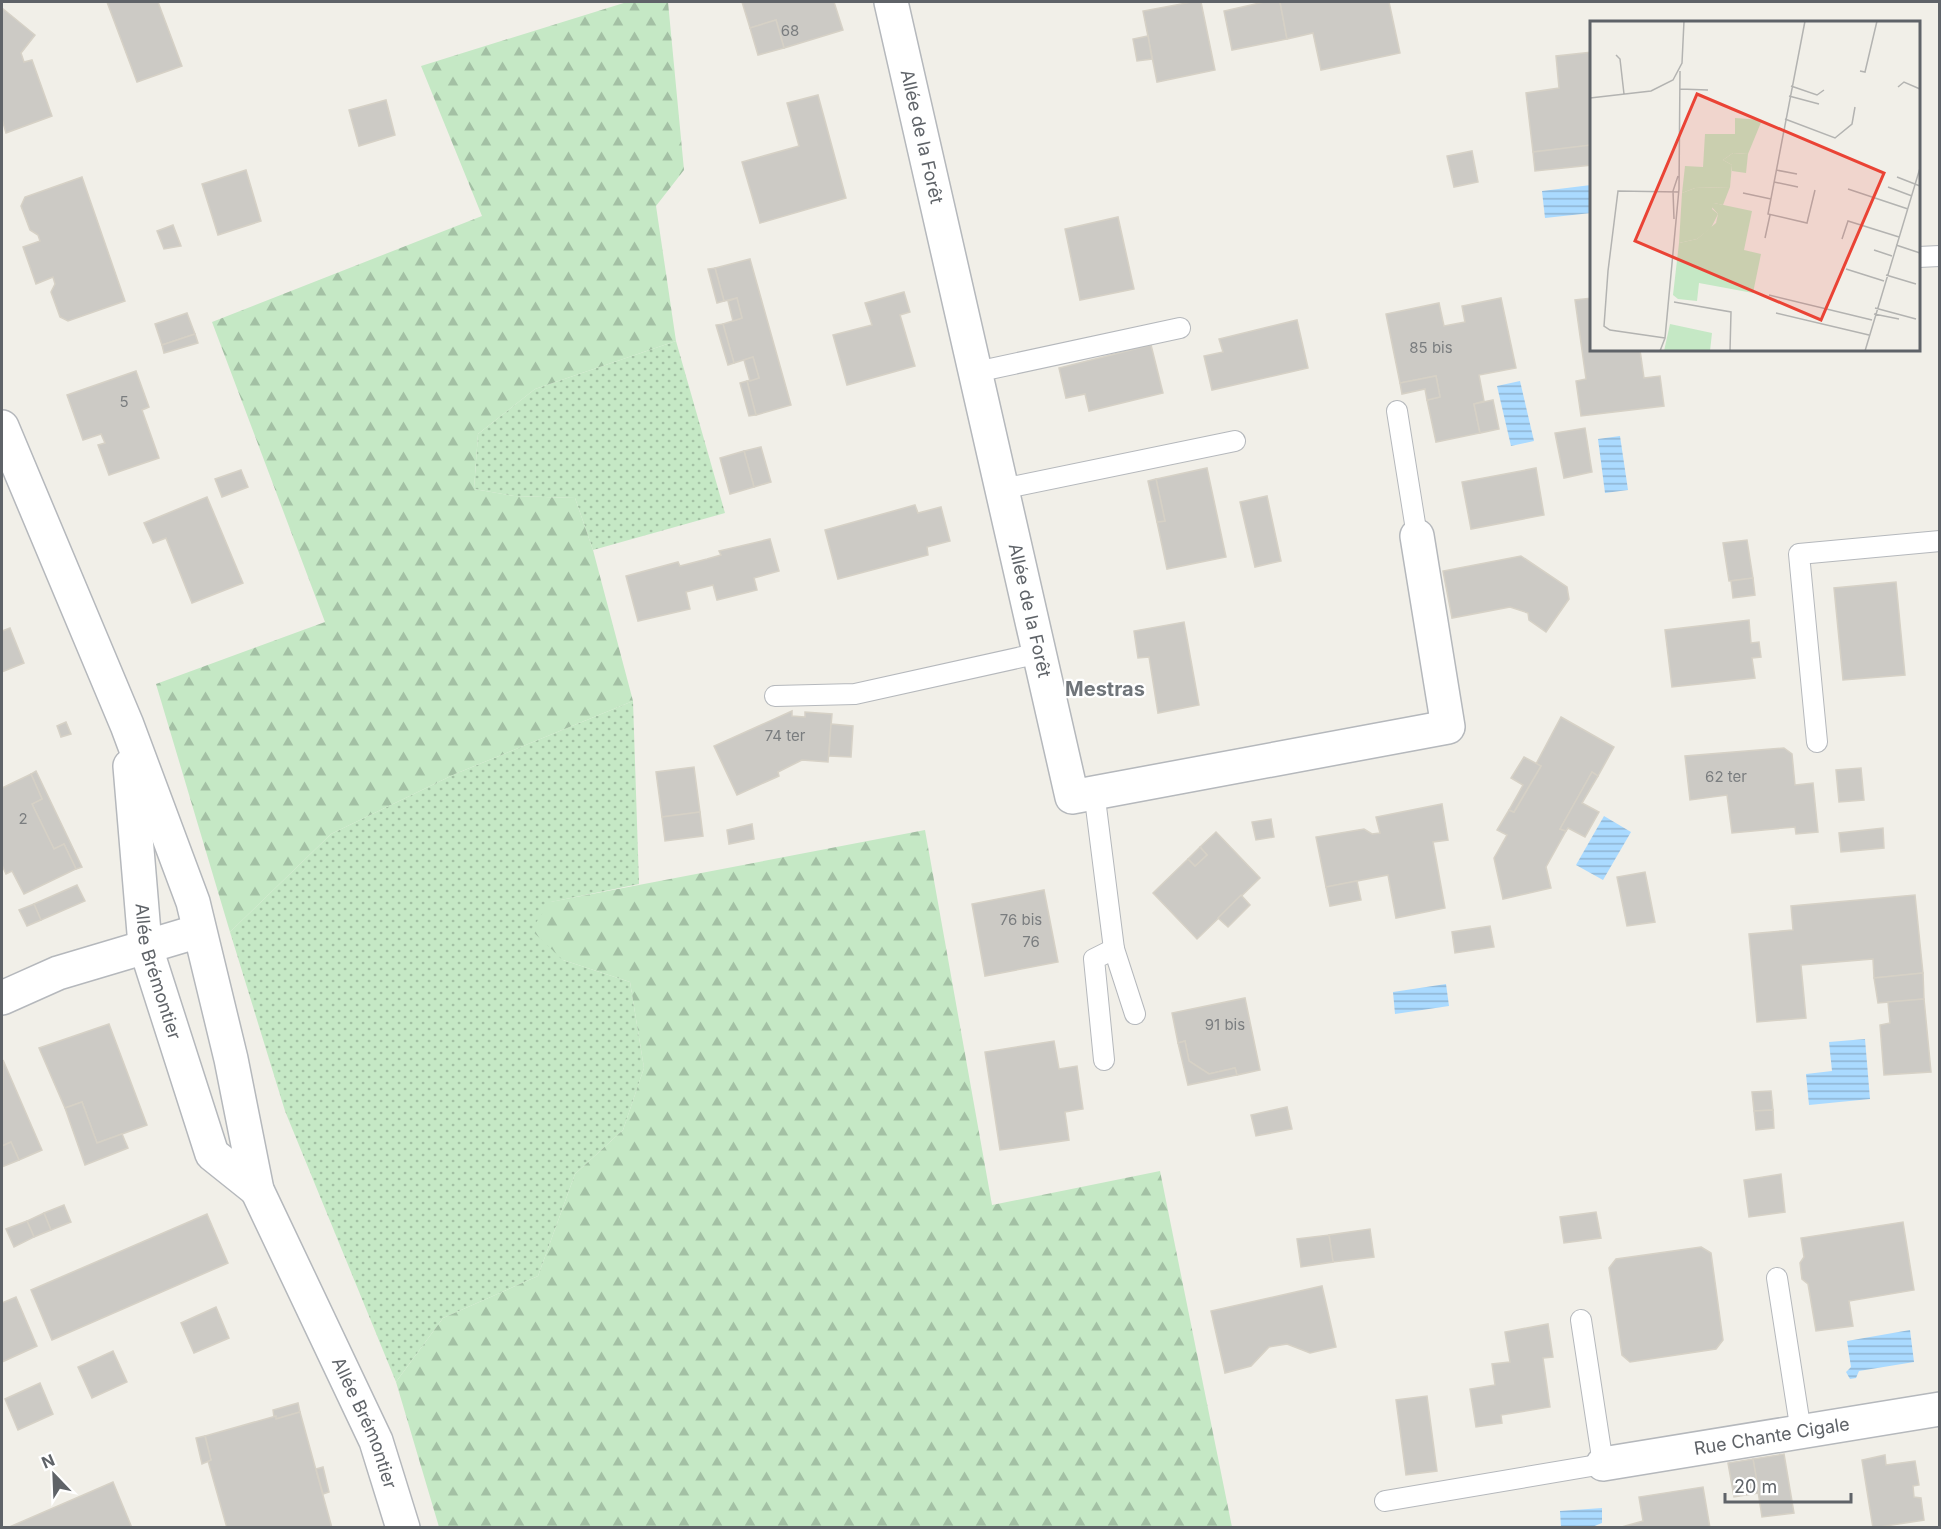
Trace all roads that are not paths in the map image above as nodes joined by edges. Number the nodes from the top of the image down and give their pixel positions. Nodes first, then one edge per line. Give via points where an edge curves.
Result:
1 (891, 2) edge
2 (1940, 256) edge
3 (1920, 257) edge
4 (1180, 328) dead end
5 (976, 372) junction
6 (1397, 411) dead end
7 (2, 427) edge
8 (1235, 441) dead end
9 (1002, 489) junction
10 (1417, 536) joint
11 (1940, 542) edge
12 (1040, 652) junction
13 (775, 696) dead end
14 (127, 725) junction
15 (1817, 742) dead end
16 (1094, 791) junction
17 (199, 931) junction
18 (145, 945) junction
19 (1114, 949) junction
20 (2, 998) edge
21 (1135, 1014) dead end
22 (1104, 1060) dead end
23 (257, 1190) junction
24 (1778, 1278) dead end
25 (1581, 1320) dead end
26 (1940, 1409) edge
27 (1801, 1432) junction
28 (1603, 1464) junction
29 (1385, 1501) dead end
30 (403, 1527) edge

1 - 5 street, Allée de la Forêt
2 - 3 lane
4 - 5 lane
5 - 9 street, Allée de la Forêt
6 - 10 lane
7 - 14 street, Allée Brémontier
8 - 9 lane
9 - 12 street, Allée de la Forêt
10 - 16 street, Allée de la Forêt via 1448,727
11 - 15 lane via 1799,554
12 - 13 lane via 855,694
12 - 16 street, Allée de la Forêt via 1072,797
14 - 17 street, Allée Brémontier via 193,902
14 - 18 street, Allée Brémontier
16 - 19 lane
17 - 18 street
17 - 23 street, Allée Brémontier via 231,1059
18 - 20 street via 58,973
18 - 23 street, Allée Brémontier via 212,1154
19 - 21 lane
19 - 22 lane via 1094,959
23 - 30 street, Allée Brémontier via 376,1442
24 - 27 lane
25 - 28 lane
26 - 27 street, Rue Chante Cigale
27 - 28 street, Rue Chante Cigale
28 - 29 lane

